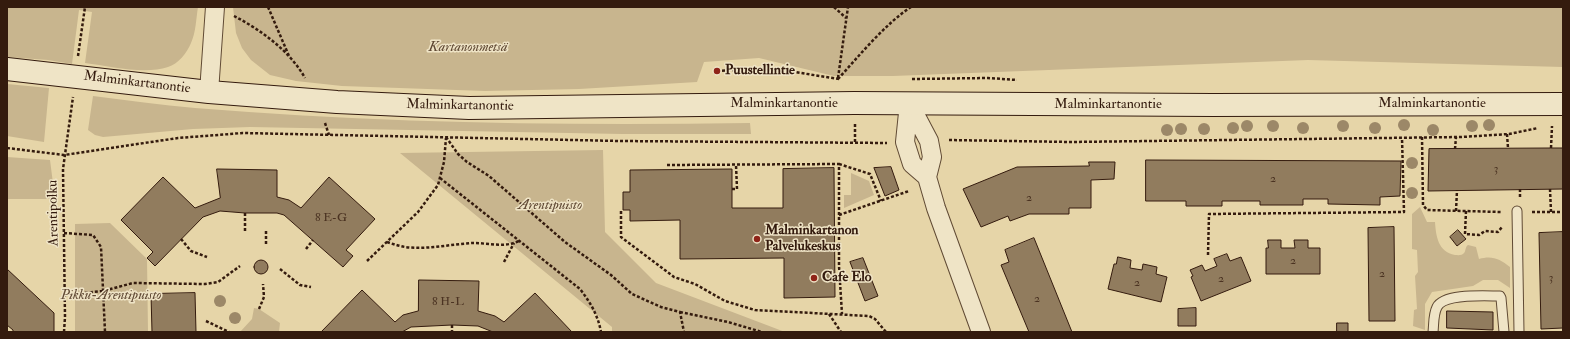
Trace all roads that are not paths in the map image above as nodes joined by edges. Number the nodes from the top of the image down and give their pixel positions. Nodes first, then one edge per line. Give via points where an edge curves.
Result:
1 (223, 11) edge
2 (7, 69) edge
3 (209, 92) junction
4 (909, 103) junction
5 (1563, 104) edge
6 (927, 177) junction
7 (1515, 212) road end
8 (980, 332) edge
9 (1433, 332) edge
10 (1504, 332) edge
11 (1519, 332) edge

1 - 3 street
2 - 3 main road, Malminkartanontie
3 - 4 main road, Malminkartanontie via 469,108
4 - 5 main road, Malminkartanontie
4 - 6 street via 929,141 932,157
4 - 6 street via 905,142 912,164
6 - 8 street
7 - 11 lane
9 - 10 lane via 1435,312 1443,300 1500,296

